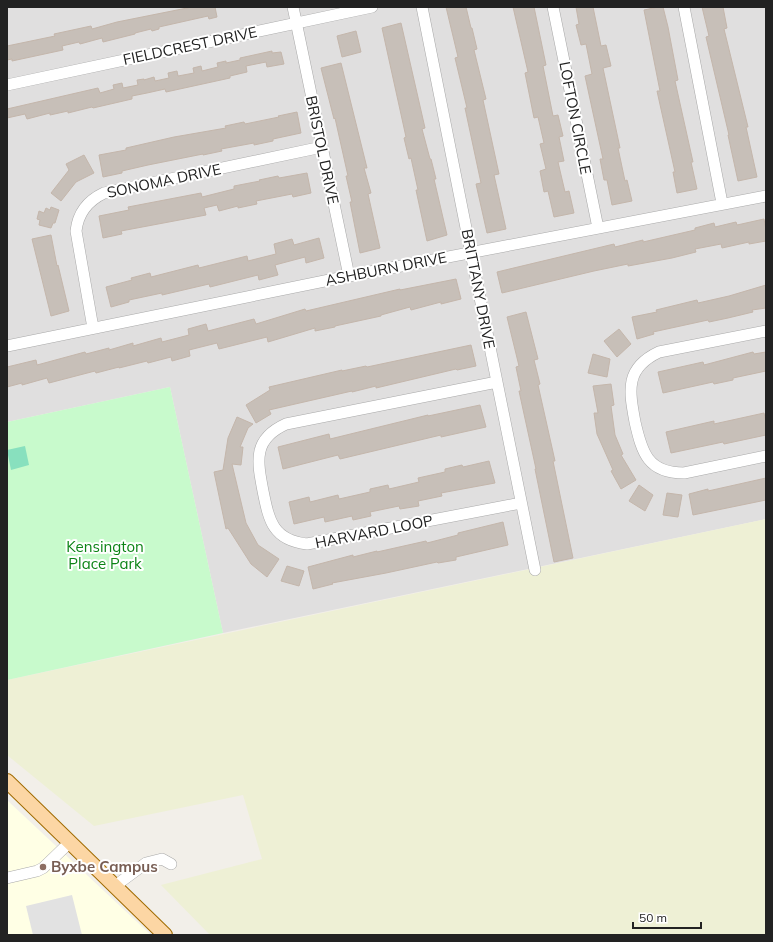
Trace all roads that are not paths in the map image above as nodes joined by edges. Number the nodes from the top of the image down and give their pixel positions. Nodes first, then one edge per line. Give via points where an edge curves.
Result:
1 (293, 7) edge
2 (372, 7) edge
3 (422, 7) edge
4 (553, 7) edge
5 (684, 7) edge
6 (296, 23) junction
7 (7, 85) edge
8 (322, 147) junction
9 (766, 196) edge
10 (722, 203) junction
11 (598, 228) junction
12 (472, 253) junction
13 (349, 276) junction
14 (93, 328) junction
15 (766, 331) edge
16 (7, 346) edge
17 (496, 382) junction
18 (766, 456) edge
19 (521, 503) junction
20 (535, 570) dead end
21 (7, 782) edge
22 (69, 842) junction
23 (171, 864) dead end
24 (7, 878) edge
25 (115, 886) junction
26 (165, 935) edge

1 - 6 street, BRISTOL DRIVE
2 - 6 street, FIELDCREST DRIVE
3 - 12 street, BRITTANY DRIVE
4 - 11 street, LOFTON CIRCLE
5 - 10 street
6 - 7 street, FIELDCREST DRIVE
6 - 8 street, BRISTOL DRIVE
8 - 13 street, BRISTOL DRIVE
8 - 14 street, SONOMA DRIVE via 104,193 87,204 81,212 76,231
9 - 10 street, ASHBURN DRIVE
10 - 11 street, ASHBURN DRIVE
11 - 12 street, ASHBURN DRIVE
12 - 13 street, ASHBURN DRIVE
12 - 17 street, BRITTANY DRIVE
13 - 14 street, ASHBURN DRIVE
14 - 16 street, ASHBURN DRIVE
15 - 18 street via 659,352 642,363 636,371 630,391 640,444 649,460 661,468 674,473 684,473
17 - 19 street, BRITTANY DRIVE
17 - 19 street, HARVARD LOOP via 286,424 277,428 263,444 259,453 259,471 273,526 289,540 298,543 308,544
19 - 20 street, BRITTANY DRIVE
21 - 22 main road
22 - 24 street via 43,868
22 - 25 main road
23 - 25 street via 162,859 146,862
25 - 26 main road

